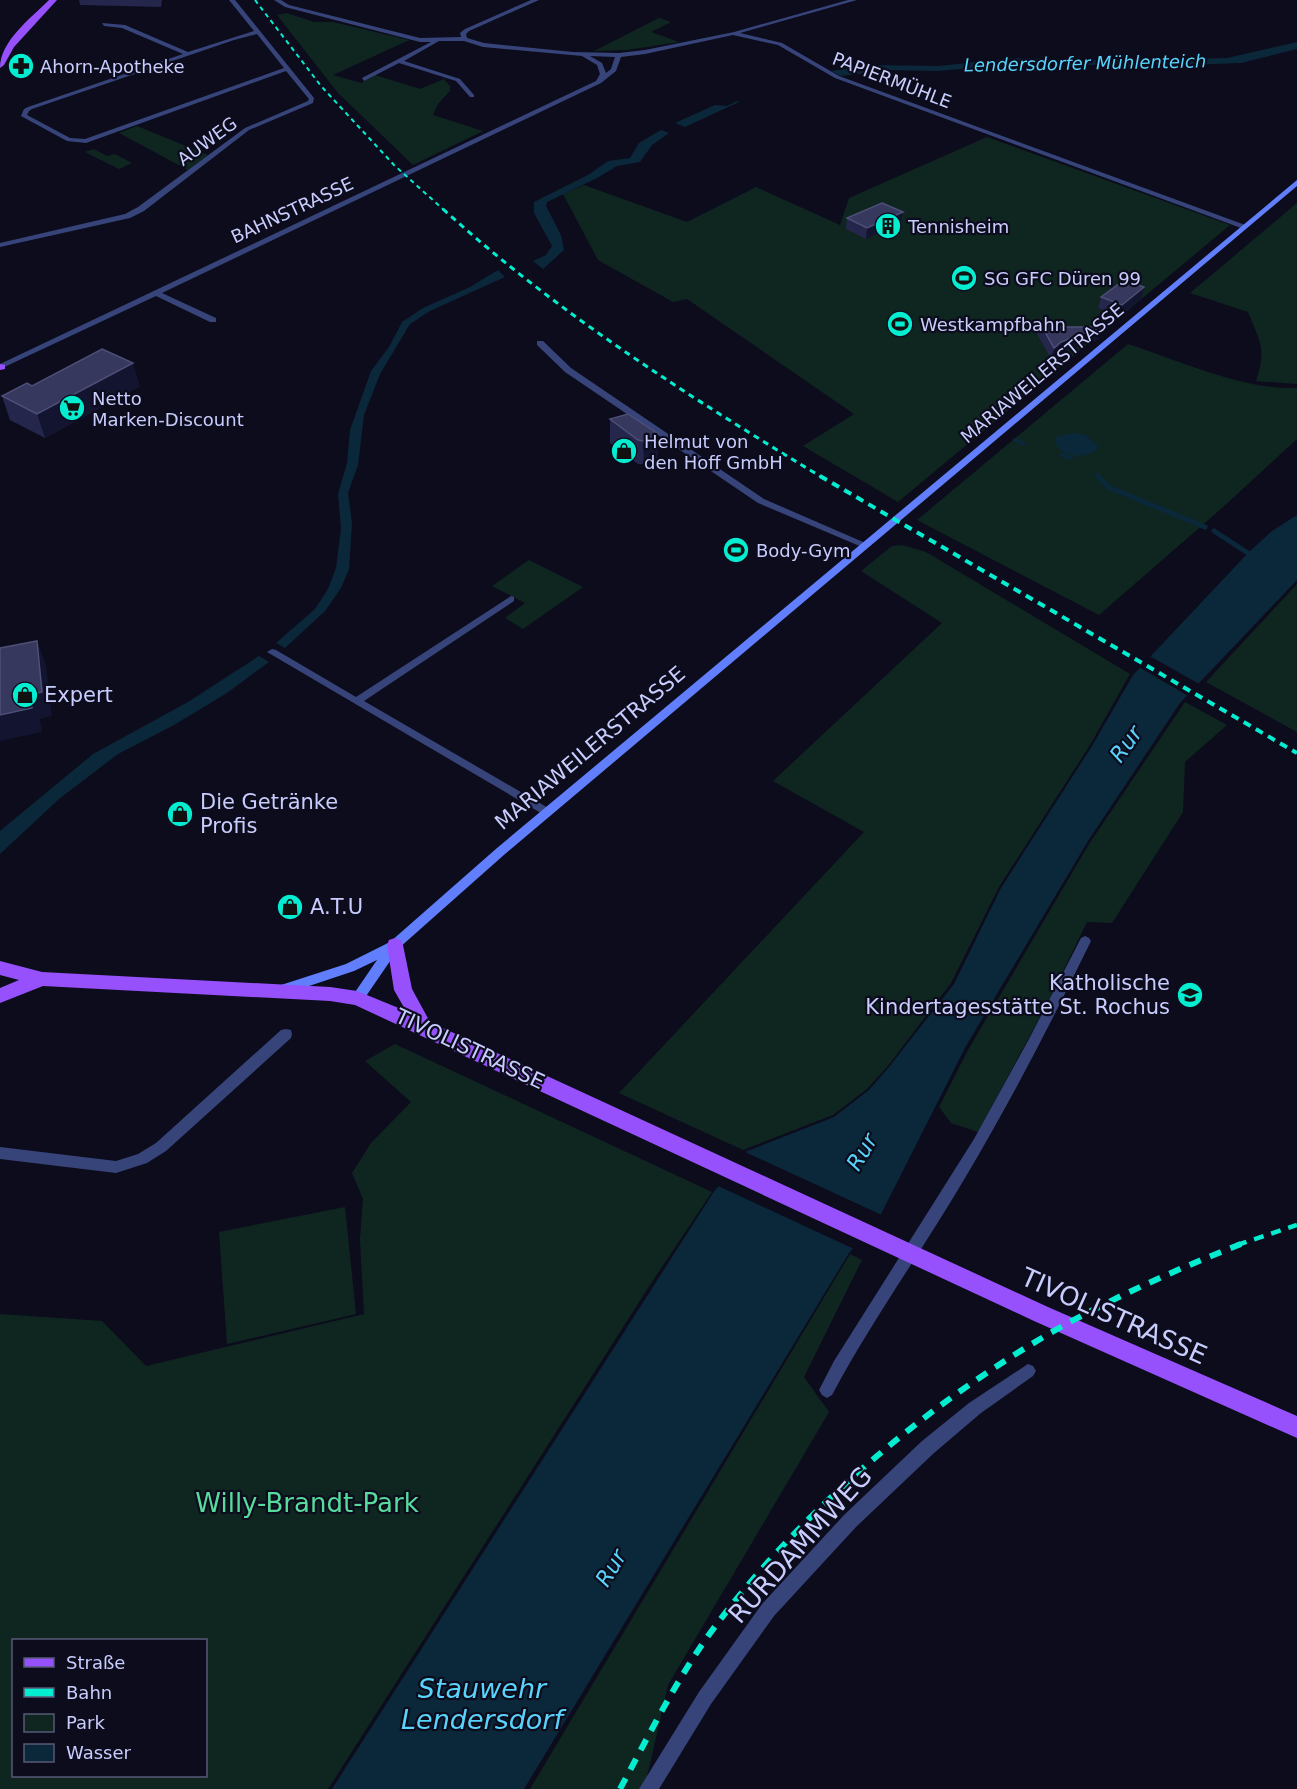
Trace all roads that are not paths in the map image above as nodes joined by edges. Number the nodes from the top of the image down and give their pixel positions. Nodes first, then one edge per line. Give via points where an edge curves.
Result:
1 (53, 0) edge
2 (232, 0) edge
3 (277, 0) edge
4 (536, 0) edge
5 (854, 0) edge
6 (104, 24) dead end
7 (259, 32) junction
8 (733, 33) junction
9 (464, 39) junction
10 (436, 41) junction
11 (661, 50) junction
12 (188, 54) junction
13 (581, 54) junction
14 (619, 54) junction
15 (608, 55) junction
16 (399, 61) junction
17 (0, 65) edge
18 (287, 69) junction
19 (614, 70) junction
20 (603, 74) junction
21 (364, 79) dead end
22 (599, 82) junction
23 (472, 96) dead end
24 (1297, 182) edge
25 (1244, 226) junction
26 (0, 245) edge
27 (156, 293) junction
28 (213, 320) dead end
29 (540, 343) dead end
30 (0, 367) edge
31 (865, 545) junction
32 (511, 599) dead end
33 (272, 652) dead end
34 (357, 701) junction
35 (546, 812) junction
36 (1085, 941) dead end
37 (395, 945) junction
38 (0, 968) edge
39 (43, 979) junction
40 (280, 991) junction
41 (0, 996) edge
42 (357, 998) junction
43 (424, 1027) junction
44 (286, 1035) dead end
45 (0, 1153) edge
46 (904, 1249) junction
47 (1028, 1371) dead end
48 (827, 1390) dead end
49 (1297, 1427) edge
50 (648, 1789) edge

1 - 17 main road via 10,46
2 - 7 street, AUWEG
3 - 10 street, PAPIERMÜHLE via 287,6
4 - 9 street via 467,30
5 - 8 street
6 - 12 street via 123,26
7 - 12 street
7 - 18 street, AUWEG
8 - 11 street, PAPIERMÜHLE
8 - 25 street, PAPIERMÜHLE via 780,44 837,77
9 - 10 street, PAPIERMÜHLE
9 - 13 street, PAPIERMÜHLE via 483,45
10 - 16 street
11 - 14 street, PAPIERMÜHLE
11 - 19 street, BAHNSTRASSE
12 - 18 street via 30,108 24,116 69,140 86,141
13 - 15 street, PAPIERMÜHLE
13 - 20 street via 600,64
14 - 15 street, PAPIERMÜHLE
14 - 19 street
15 - 20 street
16 - 21 street
16 - 23 street via 459,80
18 - 26 street, AUWEG via 311,102 247,129 141,209 111,221
19 - 22 street, BAHNSTRASSE
20 - 22 street
22 - 27 street, BAHNSTRASSE
24 - 25 main road, MARIAWEILERSTRASSE
25 - 31 main road, MARIAWEILERSTRASSE
27 - 28 street
27 - 30 street, BAHNSTRASSE
29 - 31 street via 568,370 761,501
31 - 35 main road, MARIAWEILERSTRASSE
32 - 34 street
33 - 34 street
34 - 35 street
35 - 37 main road, MARIAWEILERSTRASSE
36 - 46 street via 981,1138
37 - 40 main road via 340,972
37 - 42 main road, MARIAWEILERSTRASSE
37 - 43 main road via 403,990
38 - 39 main road
39 - 40 main road, TIVOLISTRASSE
39 - 41 main road, TIVOLISTRASSE
40 - 42 main road, TIVOLISTRASSE
42 - 43 main road, TIVOLISTRASSE
43 - 46 main road, TIVOLISTRASSE
44 - 45 street via 161,1147 142,1159 116,1167
46 - 48 street
46 - 49 main road, TIVOLISTRASSE
47 - 50 street, RURDAMMWEG via 928,1447 850,1521 768,1610 705,1698

